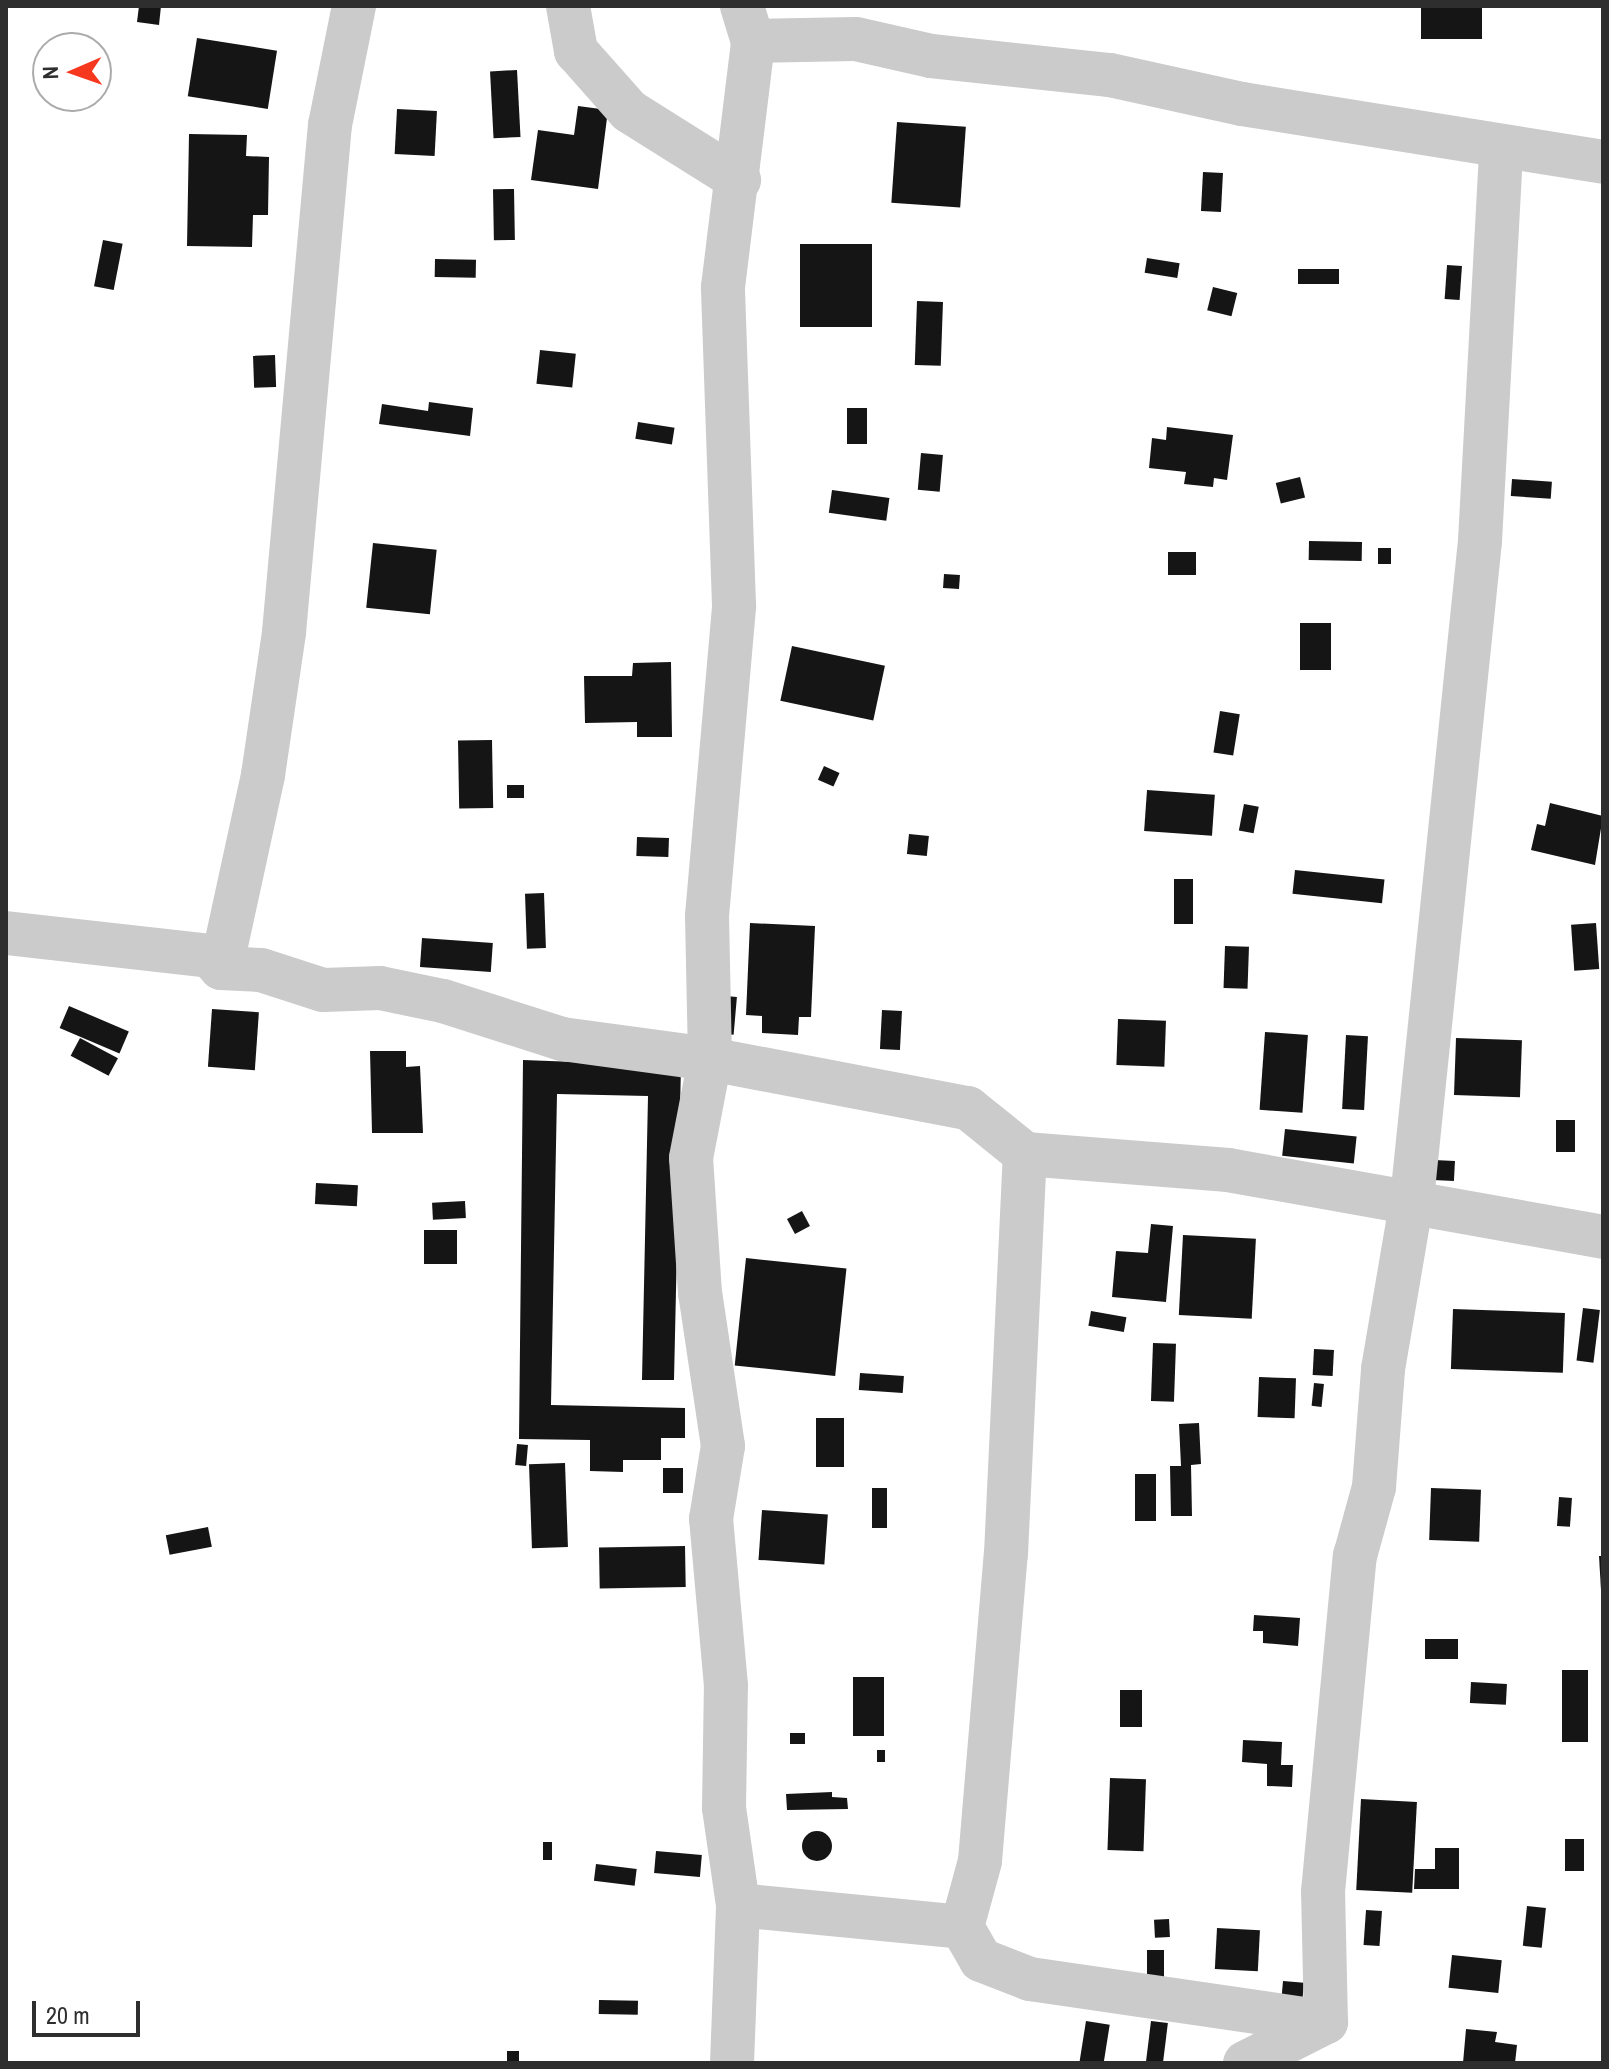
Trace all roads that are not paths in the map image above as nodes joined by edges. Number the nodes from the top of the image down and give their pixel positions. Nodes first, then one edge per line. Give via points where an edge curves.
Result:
1 (354, 6) edge
2 (568, 6) edge
3 (748, 24) edge
4 (1501, 149) junction
5 (1603, 162) edge
6 (739, 180) junction
7 (6, 933) edge
8 (221, 968) junction
9 (710, 1059) junction
10 (1025, 1154) junction
11 (1412, 1199) junction
12 (1603, 1237) edge
13 (738, 1905) junction
14 (962, 1927) junction
15 (1326, 2022) junction
16 (732, 2063) edge
17 (1245, 2063) edge

1 - 8 street via 330,125 284,632 263,775
2 - 6 street via 576,51 629,111
3 - 4 street via 931,56 1110,75
3 - 6 street
4 - 5 street
4 - 11 street via 1480,541
6 - 9 street via 723,287 734,605 707,916
7 - 8 street via 210,956
8 - 9 street via 261,970 323,990 380,988 443,1001 562,1039
9 - 10 street via 968,1108
9 - 13 street via 691,1158 701,1306 723,1446 711,1519 726,1686 724,1808
10 - 11 street via 1228,1170
10 - 14 street via 1005,1569 980,1861
11 - 12 street
11 - 15 street via 1383,1369 1374,1487 1355,1556 1323,1892
13 - 14 street
13 - 16 street
14 - 15 street via 981,1960 1030,1979
15 - 17 street

